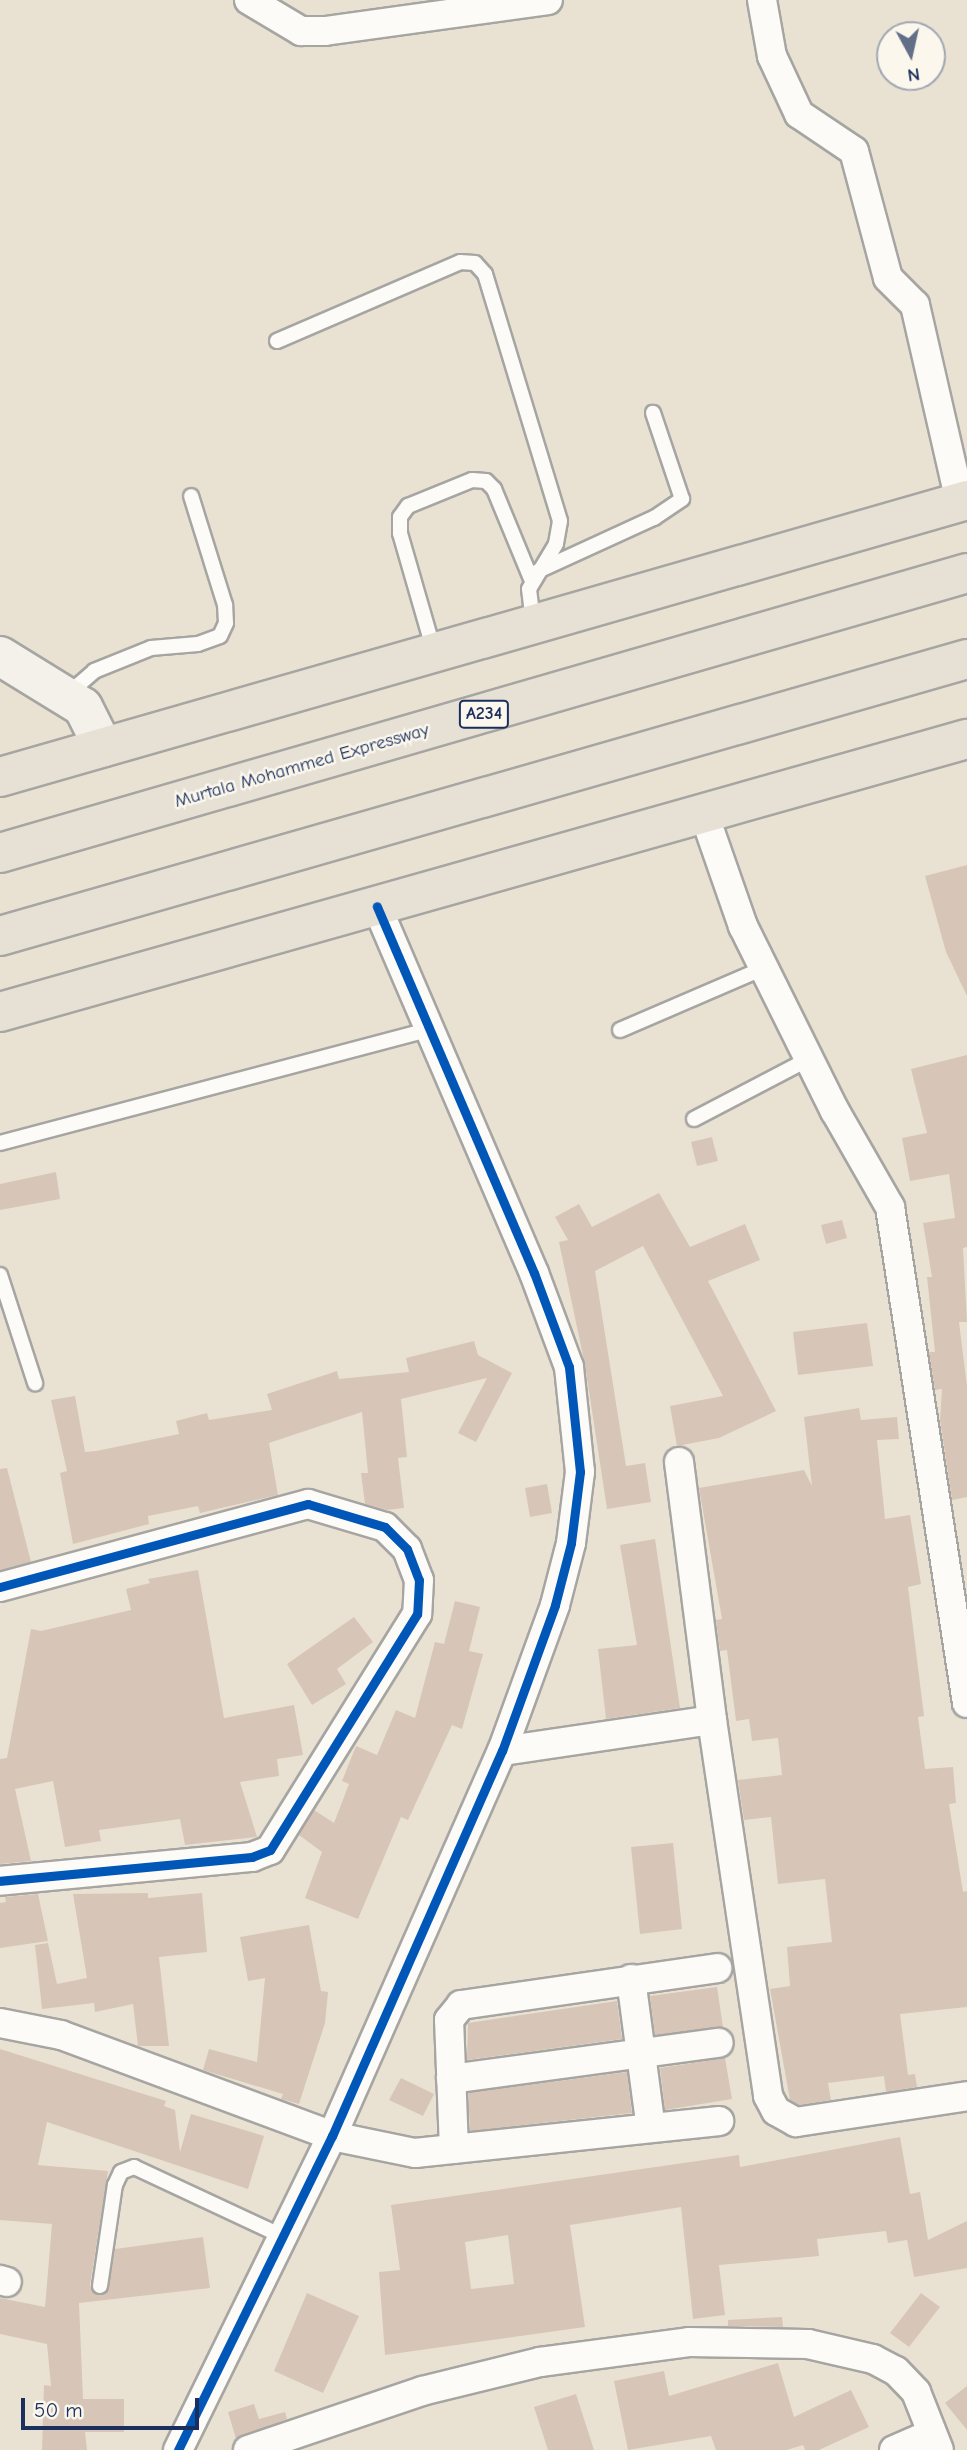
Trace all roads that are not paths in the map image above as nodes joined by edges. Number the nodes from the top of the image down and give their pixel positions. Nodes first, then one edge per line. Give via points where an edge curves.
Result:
1 (249, 0) edge
2 (548, 0) edge
3 (762, 0) edge
4 (277, 341) dead end
5 (653, 414) dead end
6 (191, 496) dead end
7 (964, 501) edge
8 (967, 573) edge
9 (534, 576) junction
10 (534, 623) junction
11 (434, 652) junction
12 (0, 656) edge
13 (967, 659) edge
14 (67, 695) junction
15 (967, 740) edge
16 (103, 747) junction
17 (0, 777) edge
18 (704, 814) junction
19 (0, 853) edge
20 (377, 906) junction
21 (0, 936) edge
22 (764, 968) junction
23 (0, 1012) edge
24 (428, 1030) junction
25 (620, 1030) dead end
26 (809, 1059) junction
27 (694, 1119) dead end
28 (0, 1143) edge
29 (0, 1275) edge
30 (35, 1383) dead end
31 (679, 1461) dead end
32 (0, 1587) edge
33 (967, 1703) edge
34 (712, 1720) junction
35 (502, 1751) junction
36 (0, 1881) edge
37 (717, 1968) dead end
38 (631, 1979) junction
39 (0, 2023) edge
40 (719, 2043) dead end
41 (639, 2051) junction
42 (451, 2079) junction
43 (967, 2096) edge
44 (719, 2121) dead end
45 (651, 2128) junction
46 (332, 2136) junction
47 (454, 2149) junction
48 (280, 2235) junction
49 (100, 2286) dead end
50 (935, 2442) edge
51 (178, 2450) edge
52 (248, 2450) edge
53 (894, 2450) edge

1 - 2 street via 301,31
3 - 7 street via 772,57 799,114 854,151 888,278 915,305
4 - 9 lane via 460,262 475,263 485,274 560,521 556,544
5 - 9 lane via 682,499 654,518
6 - 14 lane via 225,605 226,623 220,636 198,645 152,648 94,671
7 - 10 highway
8 - 19 highway, Murtala Mohammed Expressway / A234
9 - 10 lane
9 - 11 lane via 494,489 486,481 472,480 408,506 400,517 400,533
10 - 11 highway
11 - 16 highway
12 - 14 street
13 - 21 highway
14 - 16 street via 90,715
15 - 18 highway
16 - 17 highway
18 - 20 highway
18 - 22 street via 743,926
20 - 23 highway
20 - 24 street
22 - 25 lane
22 - 26 street
24 - 28 lane
24 - 35 street via 534,1273 569,1367 580,1472 571,1543 555,1605
26 - 27 lane
26 - 33 street via 890,1207
29 - 30 lane
31 - 34 street
32 - 36 street via 308,1504 384,1527 407,1549 419,1580 417,1614 270,1850 252,1857
34 - 35 street
34 - 43 street via 768,2096 776,2111 796,2122
35 - 46 street
37 - 38 street
38 - 41 street
38 - 42 street via 461,2006 449,2020
39 - 46 street via 61,2035
40 - 41 street
41 - 42 street
41 - 45 street
42 - 47 street
44 - 45 street
45 - 47 street
46 - 47 street via 415,2153
46 - 48 street
48 - 49 lane via 134,2167 121,2172 115,2185
48 - 51 street
50 - 52 street via 916,2392 897,2371 873,2359 808,2344 689,2342 540,2362 422,2391
50 - 53 street

